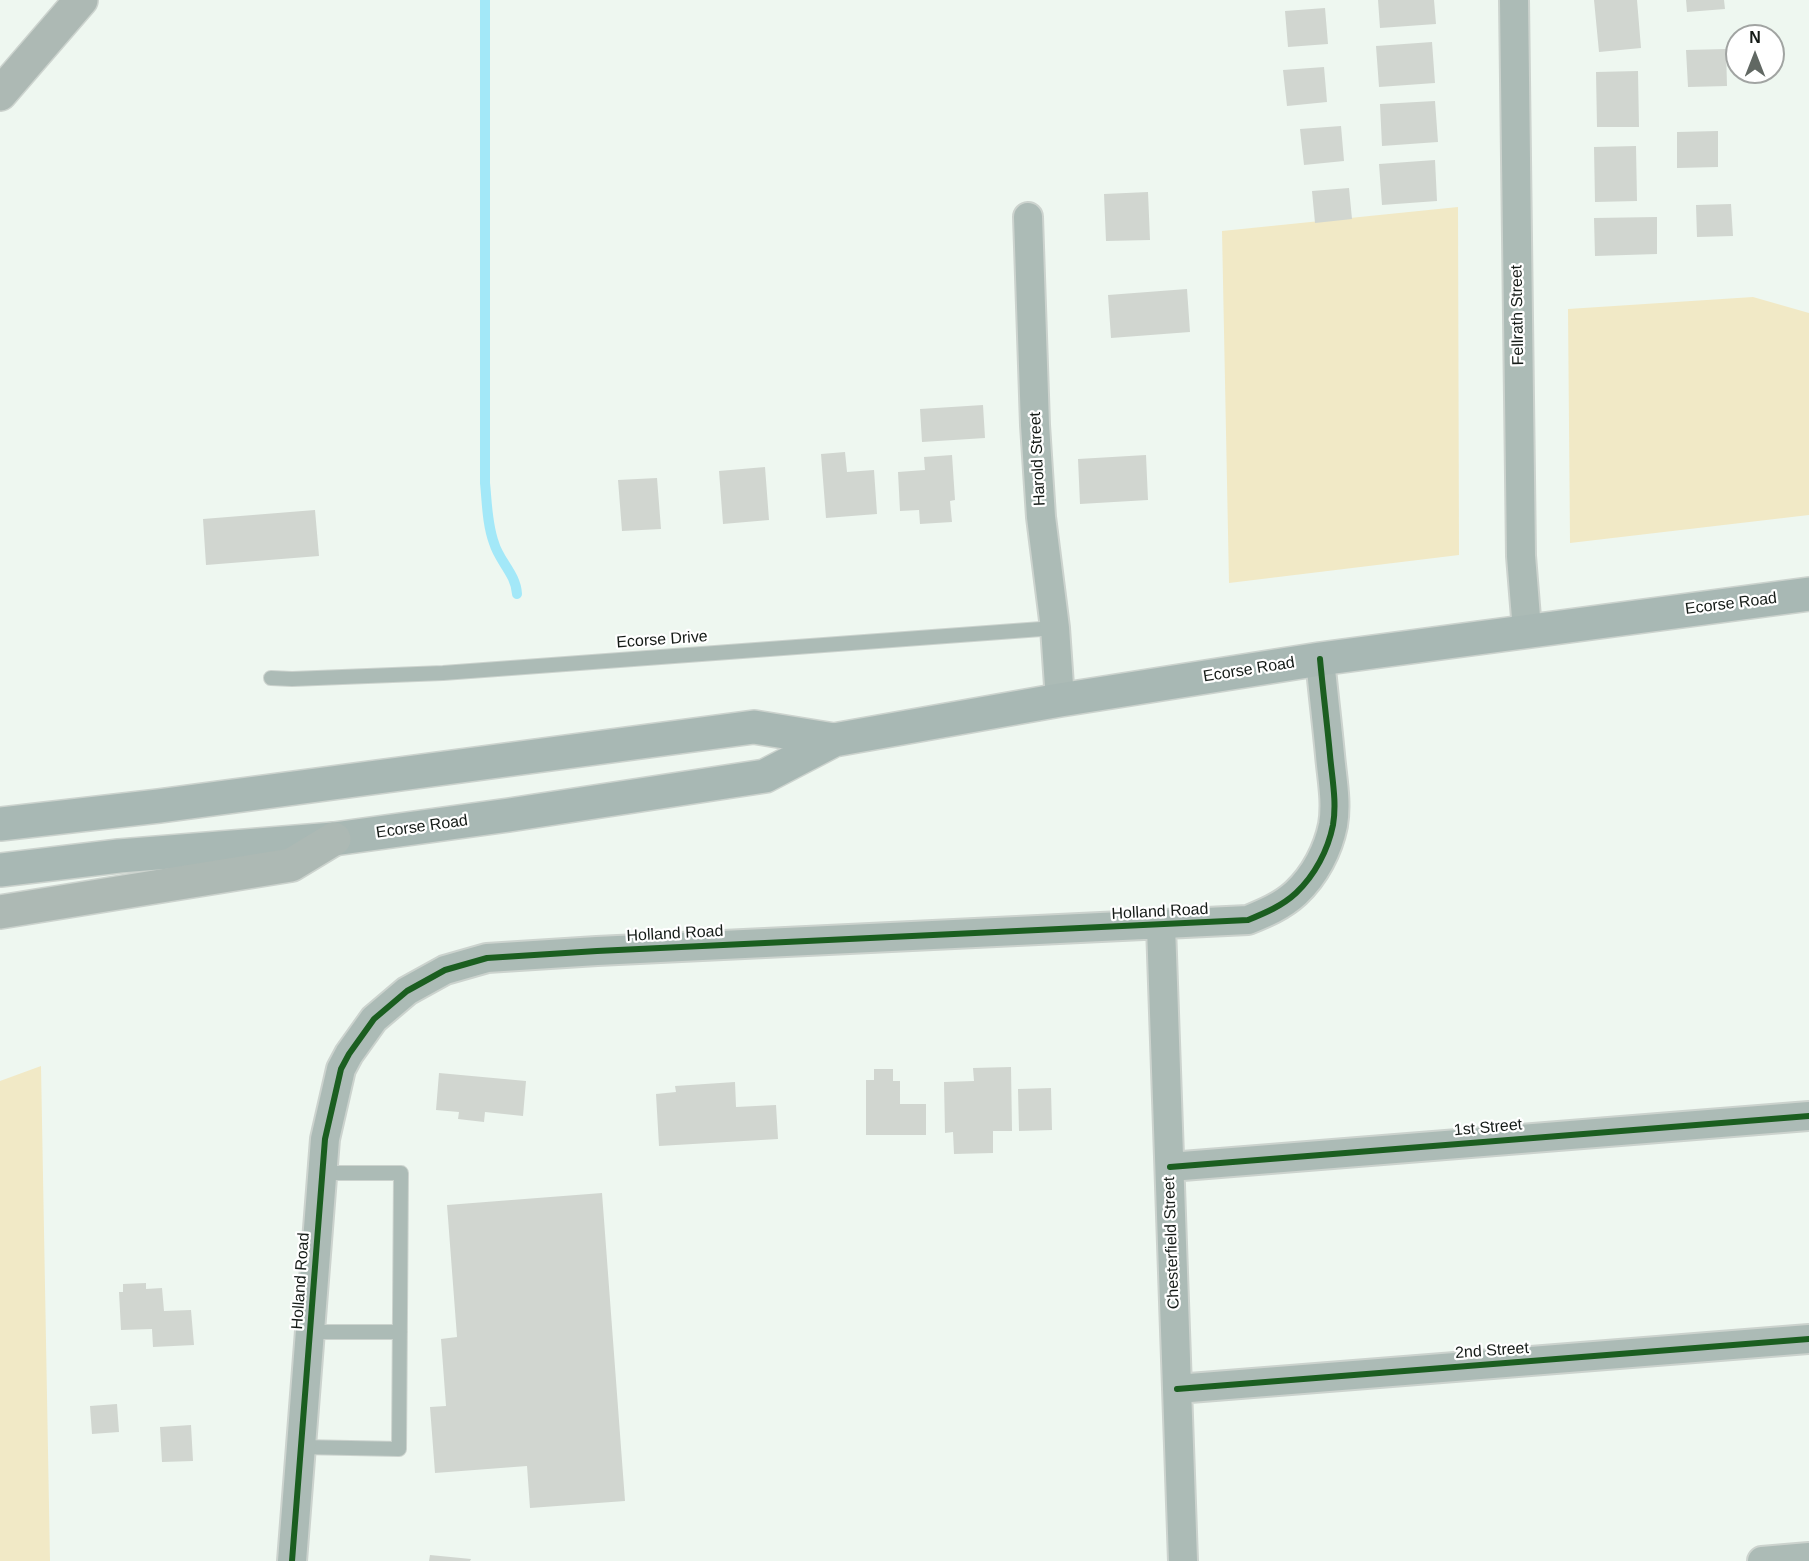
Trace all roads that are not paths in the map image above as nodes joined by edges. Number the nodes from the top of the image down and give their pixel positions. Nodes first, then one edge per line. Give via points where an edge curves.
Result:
1 (81, 0) edge
2 (1514, 0) edge
3 (0, 94) edge
4 (1028, 217) dead end
5 (1809, 594) edge
6 (1054, 628) junction
7 (1527, 630) junction
8 (1320, 658) junction
9 (272, 678) dead end
10 (1060, 700) junction
11 (834, 740) junction
12 (0, 824) edge
13 (334, 840) junction
14 (0, 870) edge
15 (0, 912) edge
16 (1161, 926) junction
17 (1809, 1116) edge
18 (1170, 1167) junction
19 (323, 1173) junction
20 (310, 1332) junction
21 (400, 1332) junction
22 (1809, 1339) edge
23 (1177, 1389) junction
24 (301, 1447) junction
25 (1809, 1557) edge
26 (292, 1561) edge
27 (1183, 1561) edge
28 (1762, 1561) edge

1 - 3 highway
2 - 7 street, Fellrath Street via 1521,556
4 - 6 street, Harold Street via 1035,425
5 - 7 main road, Ecorse Road
6 - 9 lane, Ecorse Drive via 443,673
6 - 10 street, Harold Street
7 - 8 main road, Ecorse Road
8 - 10 main road, Ecorse Road
8 - 16 street, Holland Road via 1333,789 1333,823 1320,861 1295,894 1248,920
10 - 11 main road, Ecorse Road
11 - 12 main road, Ecorse Road via 754,727
11 - 13 main road, Ecorse Road via 765,776
13 - 14 main road, Ecorse Road via 119,856
13 - 15 highway via 291,865
16 - 18 street, Chesterfield Street
16 - 19 street, Holland Road via 597,951 487,958 445,970 407,991 381,1013 349,1054 325,1139
17 - 18 street, 1st Street
18 - 23 street, Chesterfield Street
19 - 20 street, Holland Road
19 - 21 lane via 401,1173
20 - 21 lane
20 - 24 street, Holland Road
21 - 24 lane via 399,1449
22 - 23 street, 2nd Street
23 - 27 street, Chesterfield Street
24 - 26 street, Holland Road
25 - 28 street

